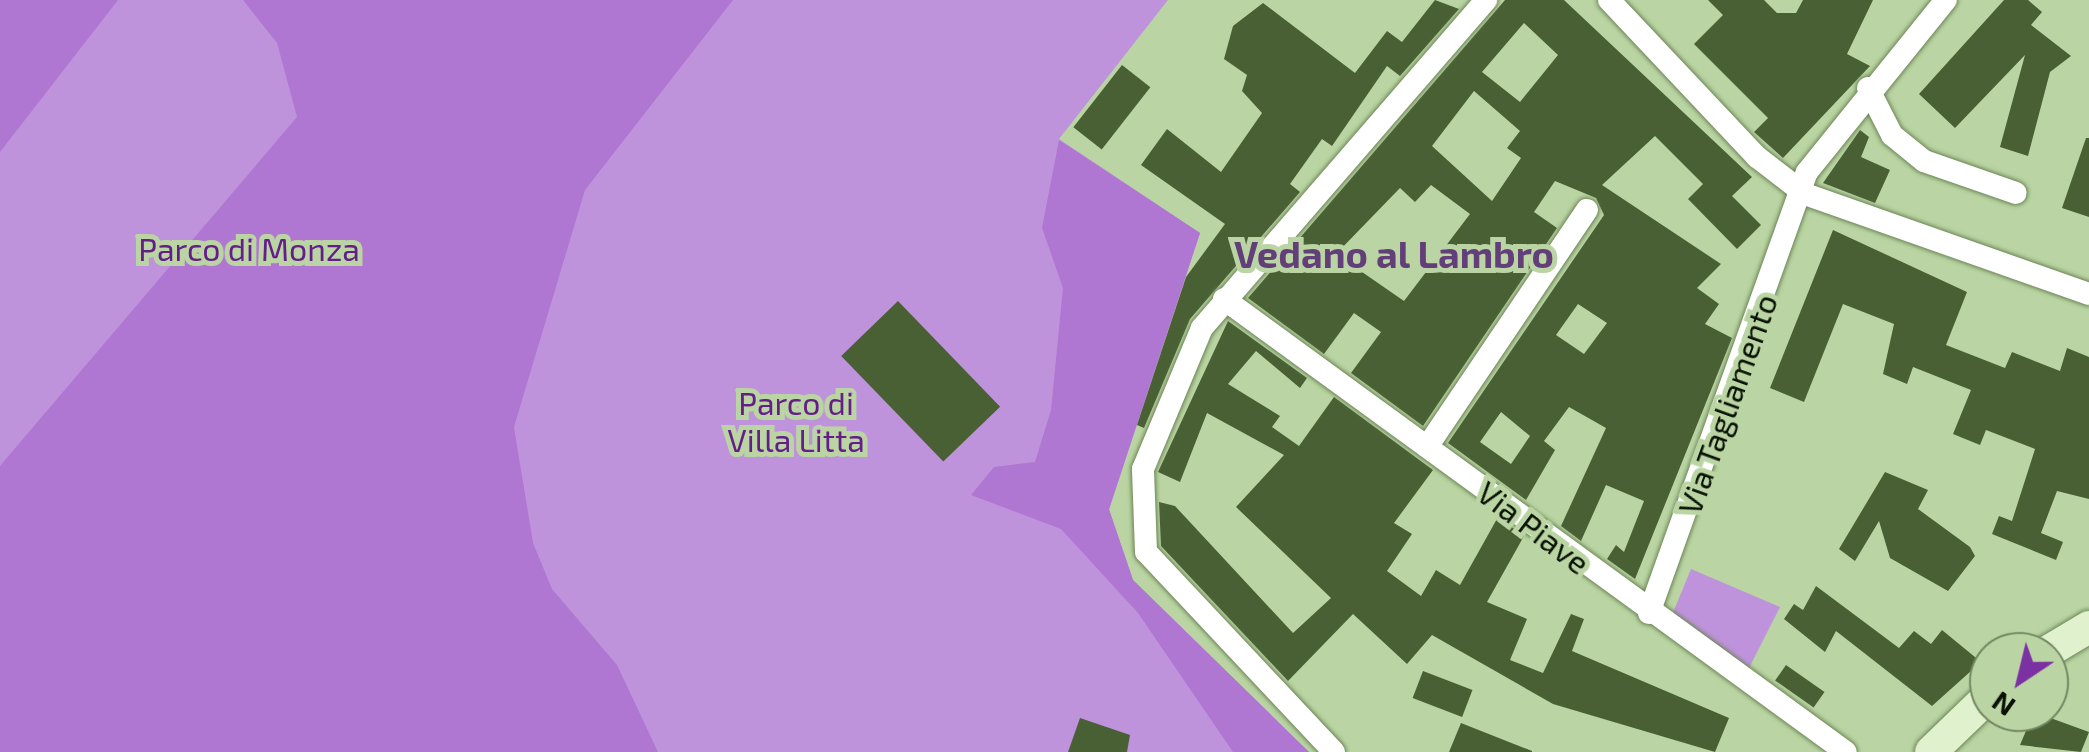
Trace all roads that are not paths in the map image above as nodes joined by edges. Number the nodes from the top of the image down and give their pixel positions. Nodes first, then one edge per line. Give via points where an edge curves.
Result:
1 (1486, 0) edge
2 (1610, 0) edge
3 (1946, 0) edge
4 (1868, 88) junction
5 (1806, 194) junction
6 (2016, 194) dead end
7 (1587, 210) dead end
8 (2089, 294) edge
9 (1224, 299) junction
10 (1427, 447) junction
11 (1649, 614) junction
12 (1969, 715) edge
13 (1334, 752) edge
14 (1846, 752) edge
15 (1931, 752) edge

1 - 9 street
2 - 5 street via 1757,157
3 - 4 street, Via Tagliamento
4 - 5 street, Via Tagliamento via 1808,172
4 - 6 street via 1892,135 1924,161
5 - 8 street
5 - 11 street, Via Tagliamento
7 - 10 street
9 - 10 street, Via Piave
9 - 13 street via 1202,328 1142,469 1146,552
10 - 11 street, Via Piave
11 - 14 street, Via Piave
12 - 15 main road

